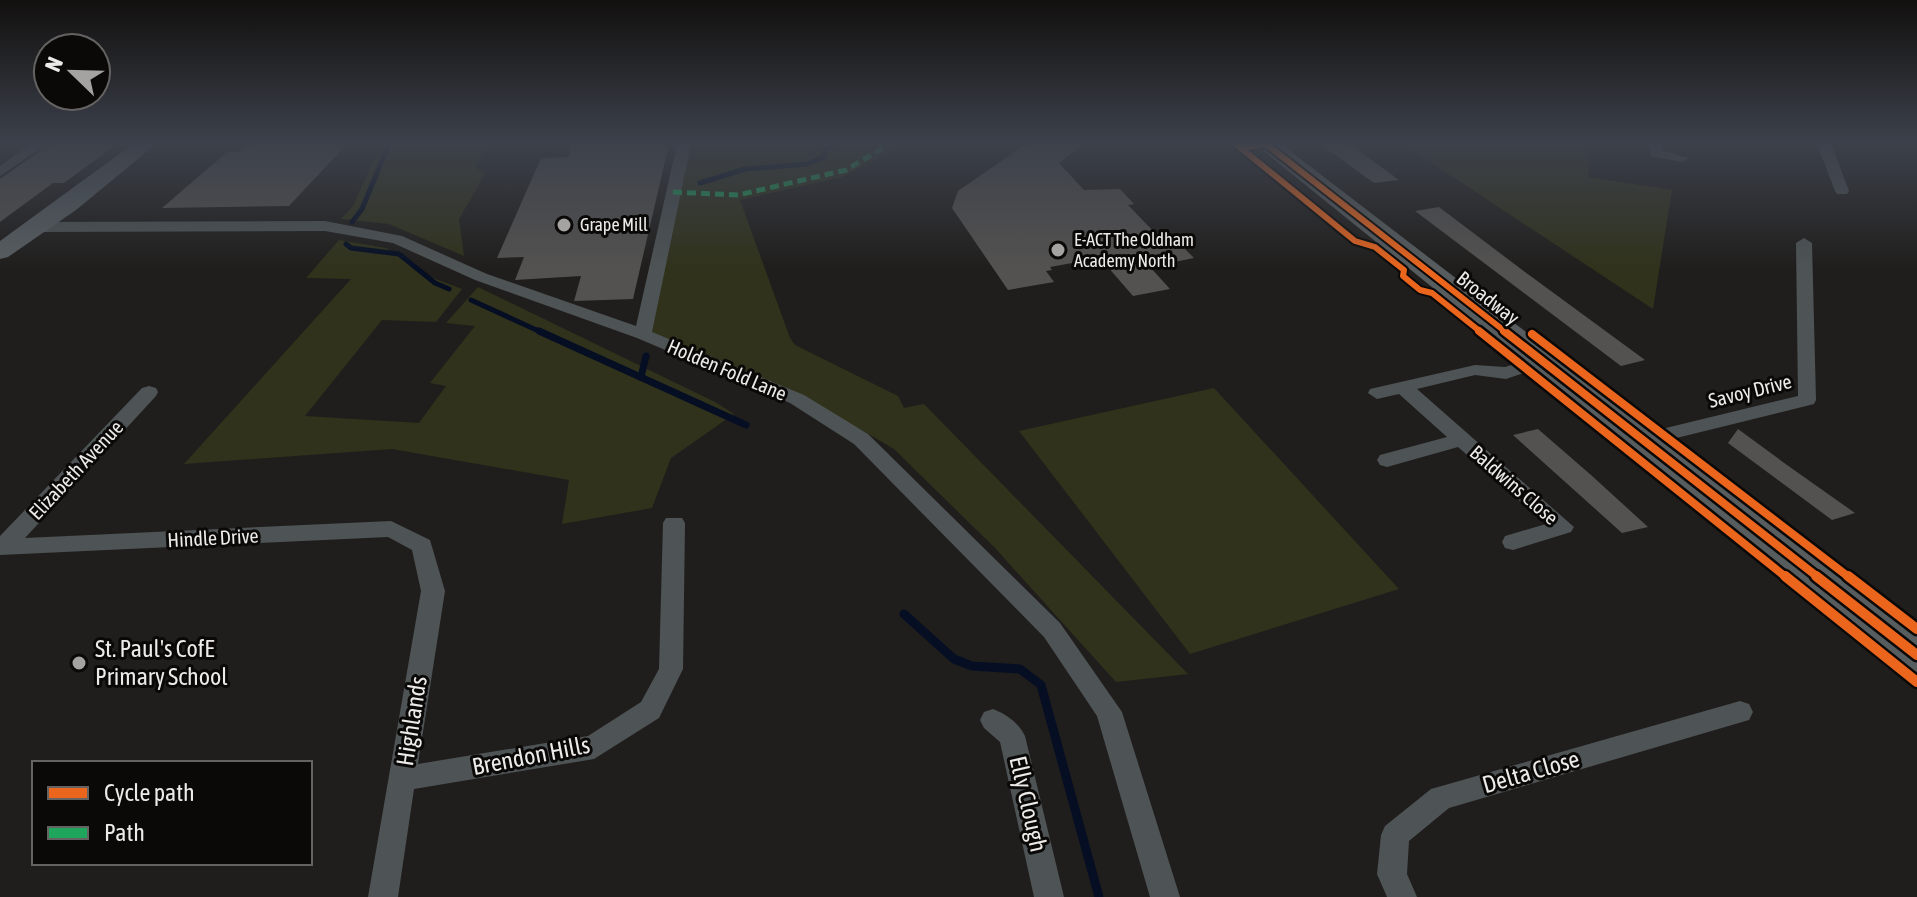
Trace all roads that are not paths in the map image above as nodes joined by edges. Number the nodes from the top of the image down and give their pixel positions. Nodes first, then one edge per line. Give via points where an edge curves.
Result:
1 (92, 186) edge
2 (675, 186) edge
3 (1320, 186) edge
4 (1840, 186) edge
5 (1842, 191) dead end
6 (38, 227) junction
7 (1804, 243) dead end
8 (0, 252) edge
9 (643, 334) junction
10 (1544, 360) junction
11 (1403, 387) junction
12 (149, 392) dead end
13 (1377, 393) dead end
14 (1460, 440) junction
15 (1644, 440) junction
16 (1387, 460) dead end
17 (674, 523) dead end
18 (1513, 542) dead end
19 (422, 546) joint
20 (1, 547) edge
21 (1917, 655) edge
22 (1740, 712) dead end
23 (993, 720) dead end
24 (403, 779) junction
25 (383, 897) edge
26 (1049, 897) edge
27 (1165, 897) edge
28 (1402, 897) edge

1 - 6 main road
2 - 9 street
3 - 10 main road, Broadway
4 - 5 street
6 - 8 main road
6 - 9 street, Holden Fold Lane via 325,226 397,239 481,277
7 - 15 street, Savoy Drive via 1807,400
9 - 27 street, Holden Fold Lane via 797,399 861,439 1052,630 1109,712
10 - 11 street via 1506,373 1475,370
10 - 15 main road, Broadway
11 - 13 street
11 - 14 street, Baldwins Close
12 - 20 street, Elizabeth Avenue
14 - 16 street, Baldwins Close
14 - 18 street, Baldwins Close via 1481,452 1563,527
15 - 21 main road, Broadway
17 - 24 street, Brendon Hills via 671,669 650,710 594,747
19 - 20 street, Hindle Drive via 391,529
19 - 24 street, Highlands via 433,591
22 - 28 street, Delta Close via 1441,798 1395,835 1392,874
23 - 26 street, Elly Clough via 1012,736
24 - 25 street, Highlands

